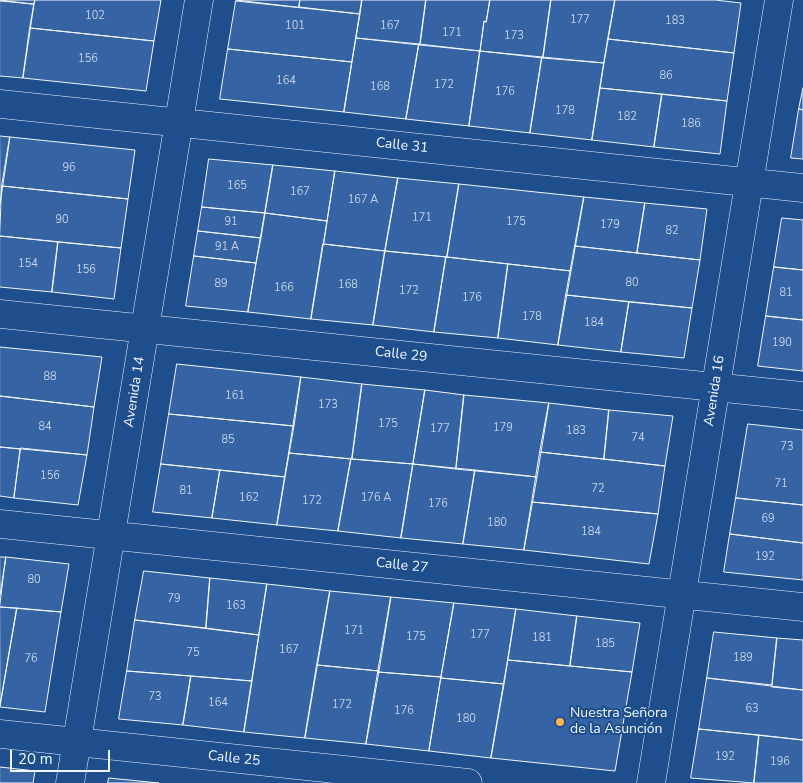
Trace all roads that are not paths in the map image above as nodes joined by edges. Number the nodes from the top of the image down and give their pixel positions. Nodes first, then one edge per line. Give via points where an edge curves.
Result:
1 (199, 0) edge
2 (779, 0) edge
3 (0, 104) edge
4 (179, 123) junction
5 (749, 183) junction
6 (803, 188) edge
7 (0, 314) edge
8 (145, 329) junction
9 (716, 387) junction
10 (803, 396) edge
11 (0, 524) edge
12 (111, 536) junction
13 (682, 595) junction
14 (803, 608) edge
15 (0, 734) edge
16 (77, 743) junction
17 (70, 783) edge
18 (468, 783) edge
19 (652, 783) edge

1 - 4 street, Avenida 14
2 - 5 street, Avenida 16
3 - 4 street, Calle 31
4 - 5 street, Calle 31
4 - 8 street, Avenida 14
5 - 6 street, Calle 31
5 - 9 street, Avenida 16
7 - 8 street, Calle 29
8 - 9 street, Calle 29
8 - 12 street, Avenida 14
9 - 10 street, Calle 29
9 - 13 street, Avenida 16
11 - 12 street, Calle 27
12 - 13 street, Calle 27
12 - 16 street, Avenida 14
13 - 14 street, Calle 27
13 - 19 street, Avenida 16
15 - 16 street, Calle 25
16 - 17 street, Avenida 14
16 - 18 street, Calle 25

